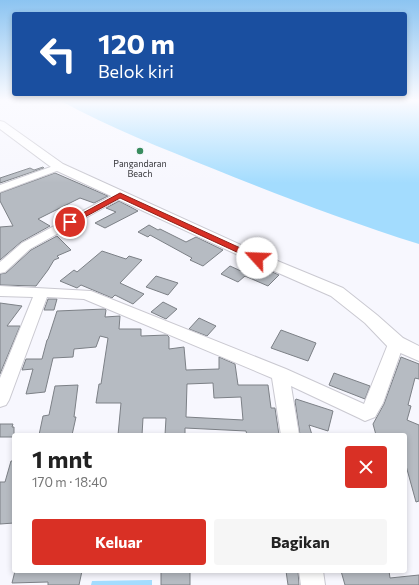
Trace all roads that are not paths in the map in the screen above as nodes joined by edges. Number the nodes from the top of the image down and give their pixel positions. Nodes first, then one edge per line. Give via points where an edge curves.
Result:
1 (6, 128) edge
2 (58, 167) junction
3 (0, 189) edge
4 (120, 195) junction
5 (0, 270) edge
6 (0, 291) edge
7 (42, 292) junction
8 (396, 343) junction
9 (419, 354) edge
10 (280, 374) junction
11 (0, 400) edge
12 (290, 433) edge
13 (311, 573) edge
14 (313, 585) edge

1 - 2 street
2 - 3 street
2 - 4 street
4 - 5 street via 26,246
4 - 8 street via 337,292
6 - 7 street
7 - 10 street via 86,294
7 - 11 street
8 - 9 street
8 - 10 street via 374,403 365,413
10 - 12 street
13 - 14 street

